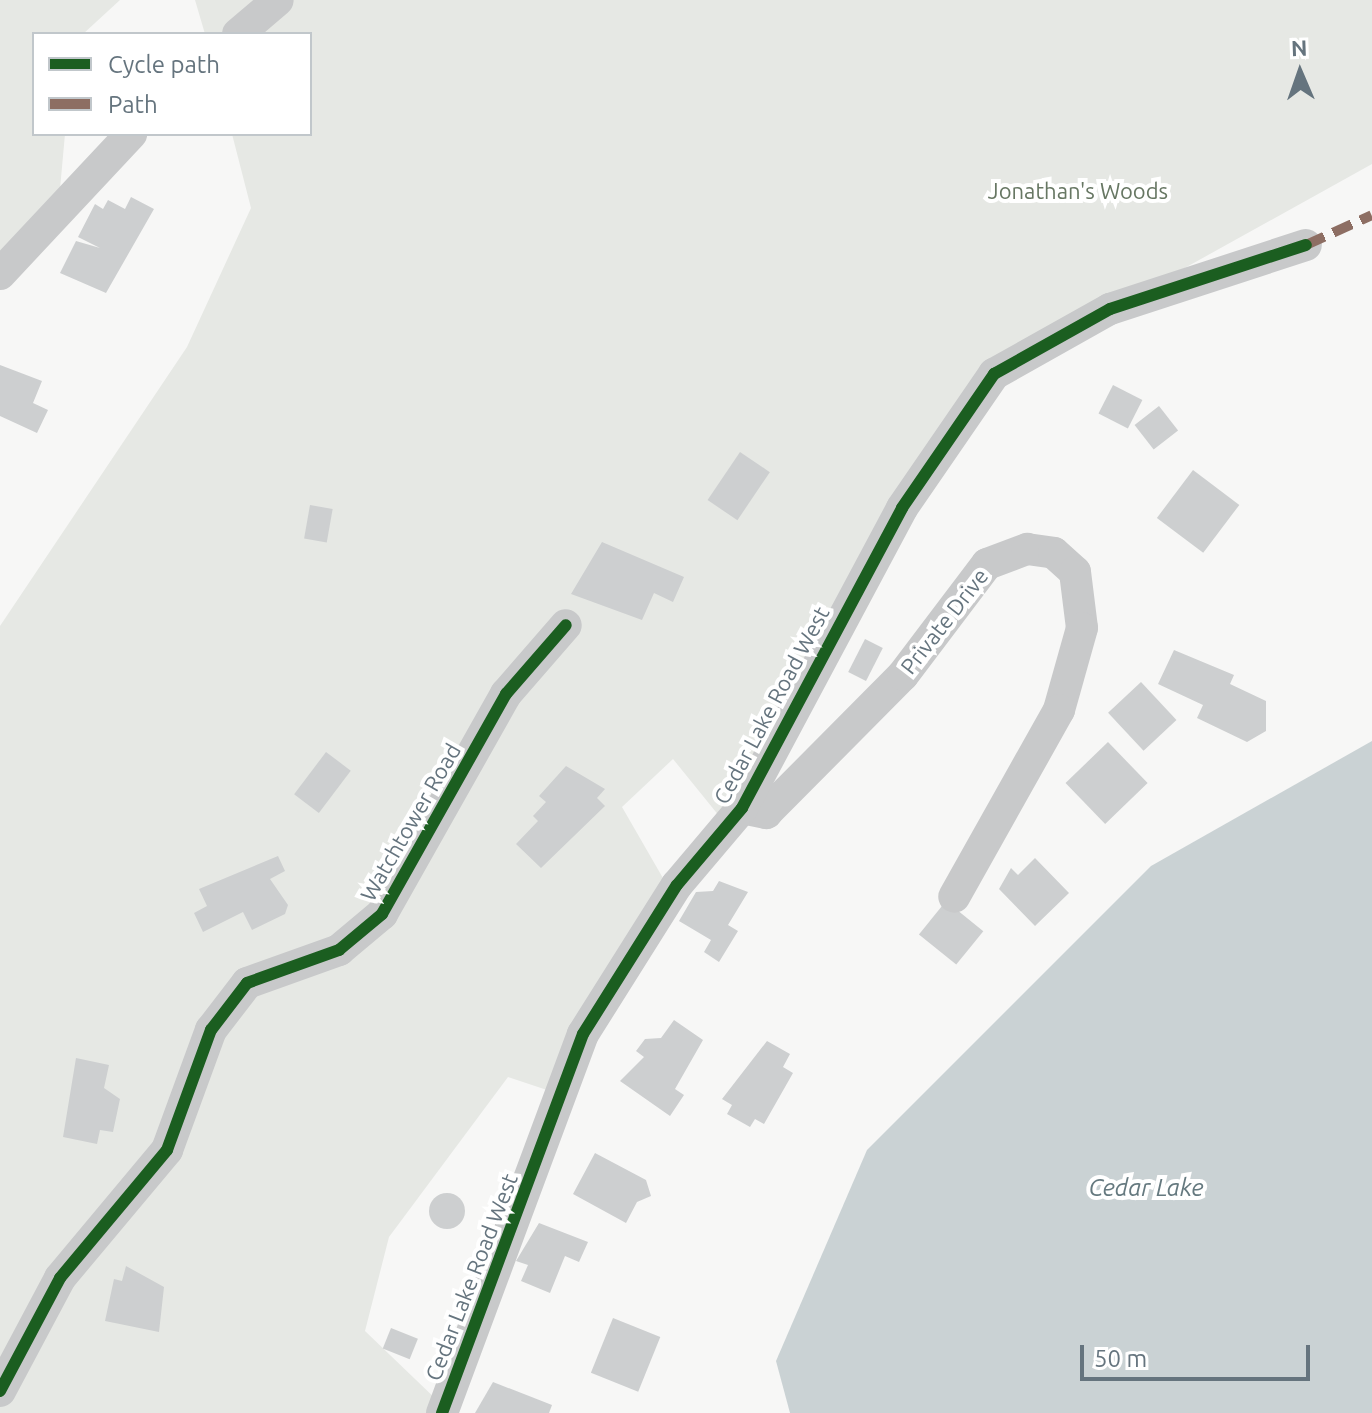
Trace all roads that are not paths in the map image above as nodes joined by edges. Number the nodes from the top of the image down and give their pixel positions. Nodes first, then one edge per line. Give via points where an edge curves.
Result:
1 (278, 0) edge
2 (240, 32) edge
3 (129, 136) edge
4 (1306, 245) dead end
5 (0, 274) edge
6 (566, 625) dead end
7 (742, 808) junction
8 (954, 897) dead end
9 (0, 1391) edge
10 (442, 1413) edge

1 - 2 street
3 - 5 street
4 - 7 street, Cedar Lake Road West via 1110,309 994,374 902,508
6 - 9 street, Watchtower Road via 506,694 382,914 339,950 247,983 211,1030 167,1150 60,1278
7 - 8 street, Private Drive via 766,813 903,675 987,564 1027,549 1054,553 1075,572 1082,628 1059,710
7 - 10 street, Cedar Lake Road West via 677,885 583,1034

